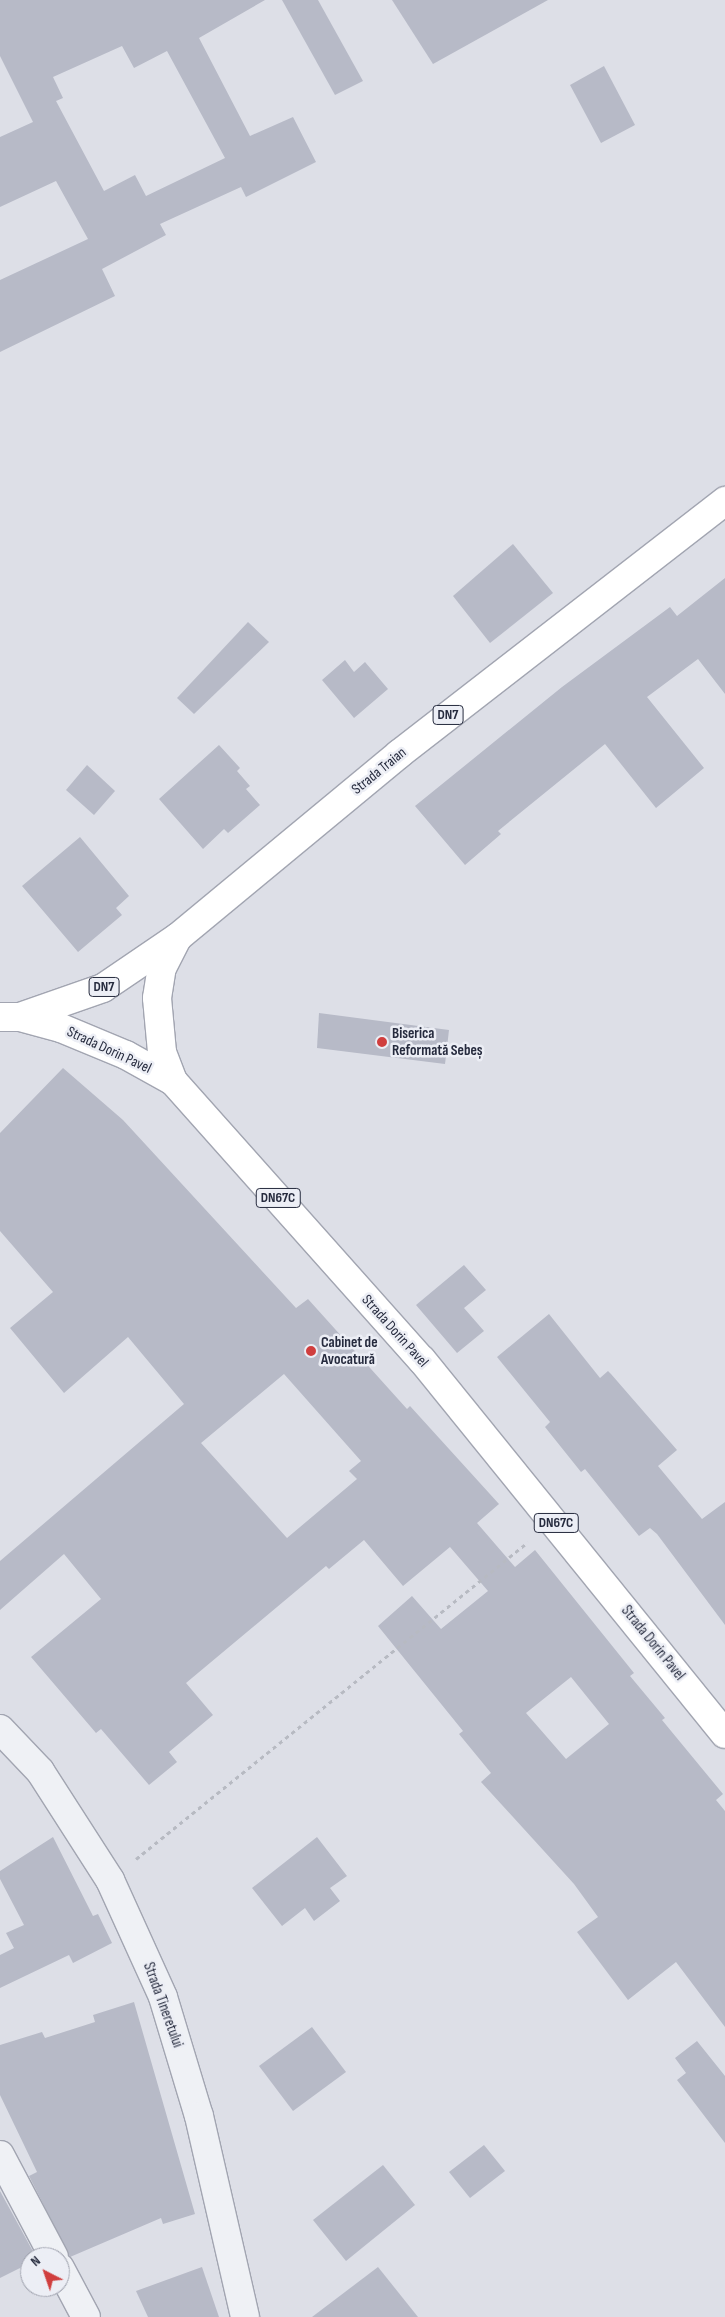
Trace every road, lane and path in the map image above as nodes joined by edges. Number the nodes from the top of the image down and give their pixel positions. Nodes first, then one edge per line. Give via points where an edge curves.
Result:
1 (725, 501) edge
2 (178, 937) junction
3 (10, 1017) edge
4 (173, 1081) junction
5 (555, 1520) junction
6 (0, 1729) edge
7 (725, 1734) edge
8 (110, 1880) junction
9 (0, 2156) edge
10 (49, 2247) edge
11 (70, 2287) edge
12 (86, 2317) edge
13 (244, 2317) edge

1 - 2 main road, Strada Traian / DN7 via 399,754
2 - 3 main road, Strada Traian / DN7 via 104,988
2 - 4 main road, DN67C via 162,968 157,998 162,1052
3 - 4 main road, Strada Dorin Pavel / DN67C via 90,1039
4 - 5 main road, Strada Dorin Pavel / DN67C via 422,1360
5 - 7 main road, Strada Dorin Pavel / DN67C
5 - 8 path
6 - 8 street, Strada Tineretului via 40,1771
8 - 13 street, Strada Tineretului via 164,1998 199,2116
9 - 10 street
11 - 12 street

